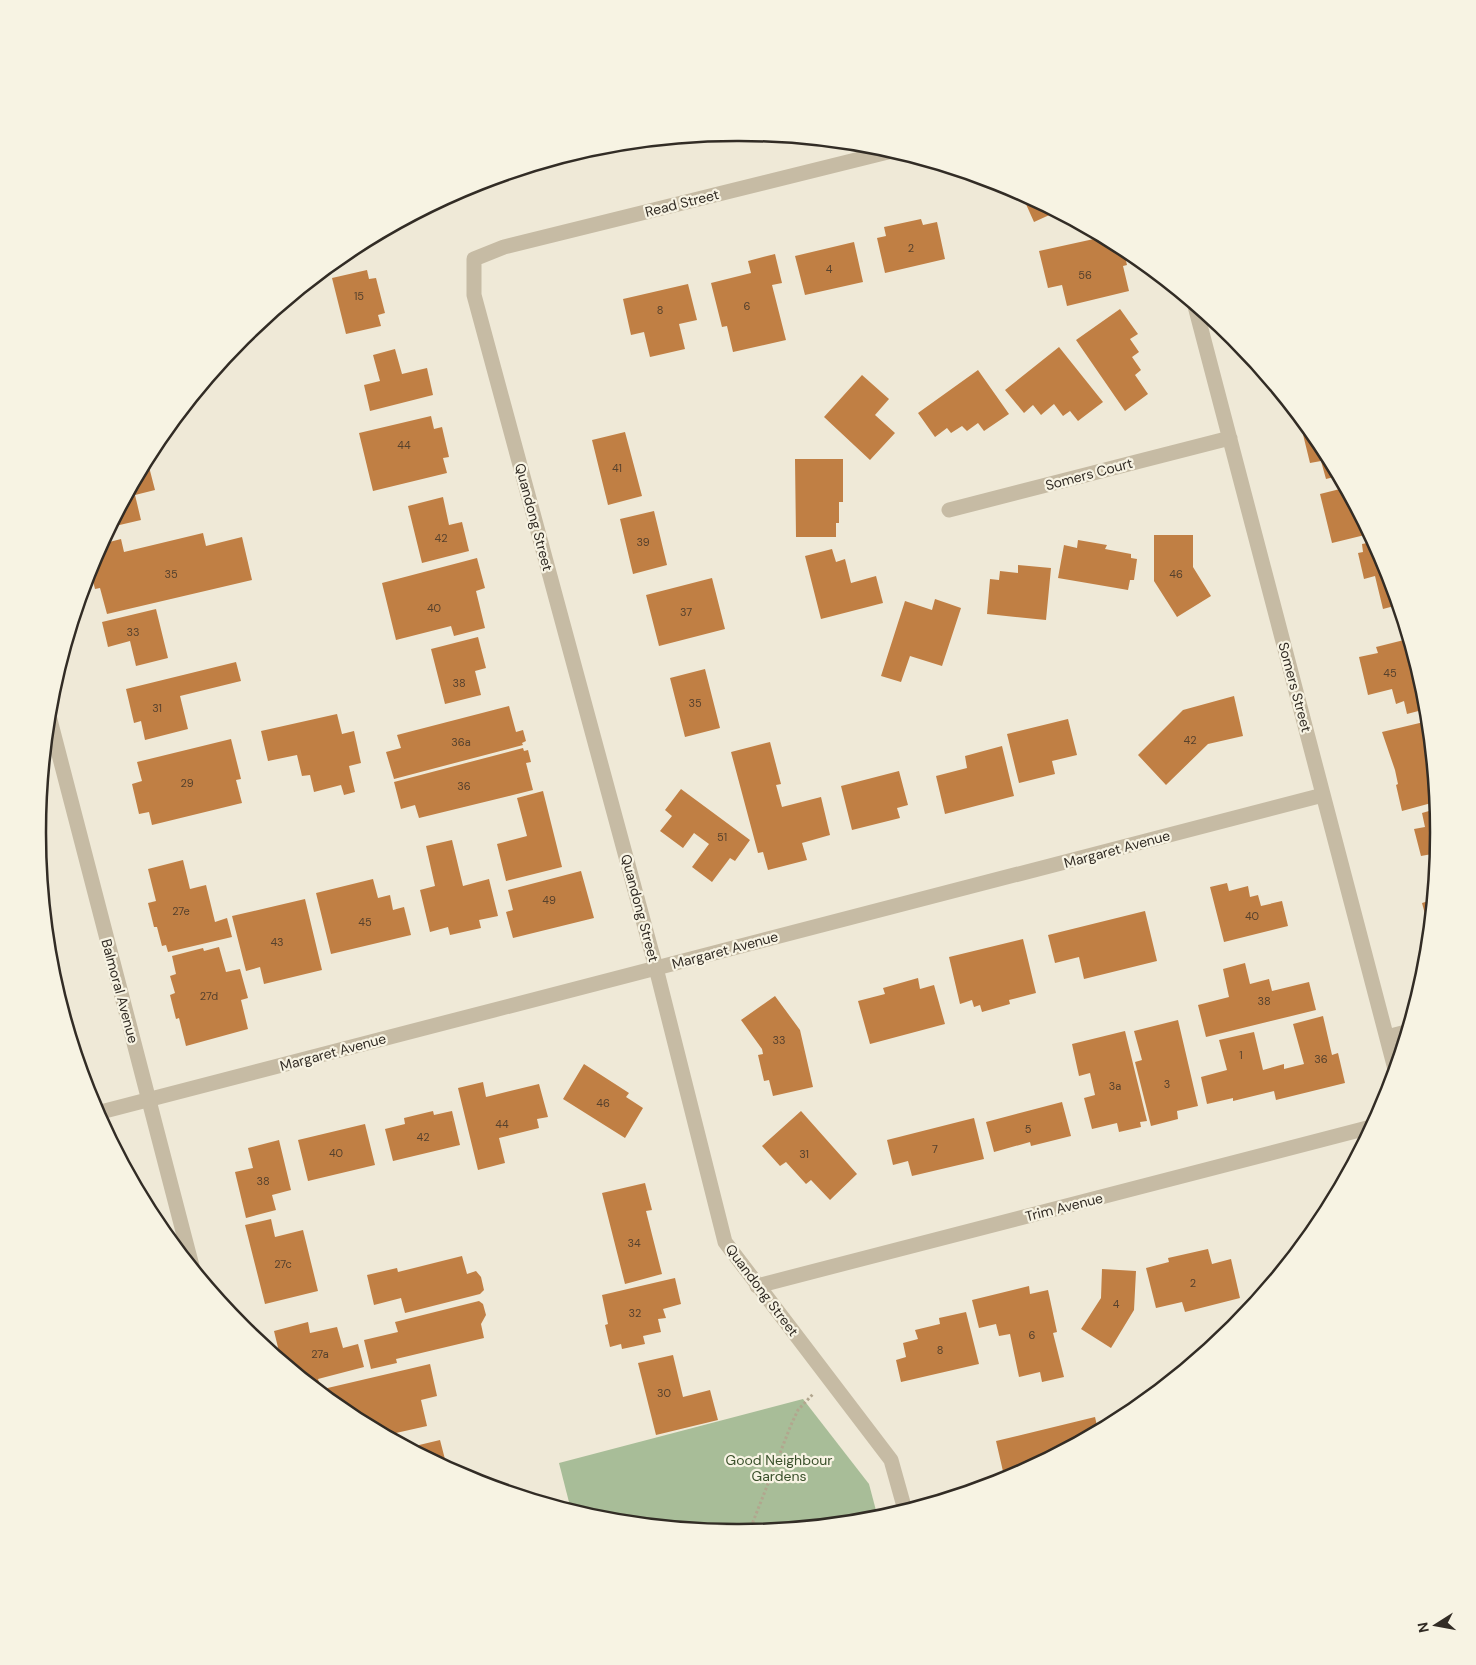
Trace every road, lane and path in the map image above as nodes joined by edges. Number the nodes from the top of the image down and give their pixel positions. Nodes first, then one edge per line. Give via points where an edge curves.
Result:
1 (877, 155) edge
2 (474, 259) joint
3 (1197, 315) edge
4 (1230, 438) junction
5 (949, 510) dead end
6 (51, 751) edge
7 (1323, 795) junction
8 (656, 968) junction
9 (1399, 1034) edge
10 (1387, 1037) junction
11 (1392, 1057) edge
12 (149, 1100) junction
13 (105, 1111) edge
14 (1362, 1129) edge
15 (189, 1254) edge
16 (756, 1286) junction
17 (829, 1377) junction
18 (903, 1504) edge
19 (752, 1524) edge

1 - 2 street, Read Street via 504,247
2 - 8 street, Quandong Street via 474,295
3 - 4 street, Somers Street
4 - 5 street, Somers Court
4 - 7 street, Somers Street
6 - 12 street, Balmoral Avenue
7 - 8 street, Margaret Avenue
7 - 10 street, Somers Street
8 - 12 street, Margaret Avenue
8 - 16 street, Quandong Street via 725,1242
9 - 10 street
10 - 11 street, Somers Street
12 - 13 street, Margaret Avenue
12 - 15 street, Balmoral Avenue
14 - 16 street, Trim Avenue
16 - 17 street, Quandong Street
17 - 18 street, Quandong Street via 891,1460
17 - 19 path via 798,1410

